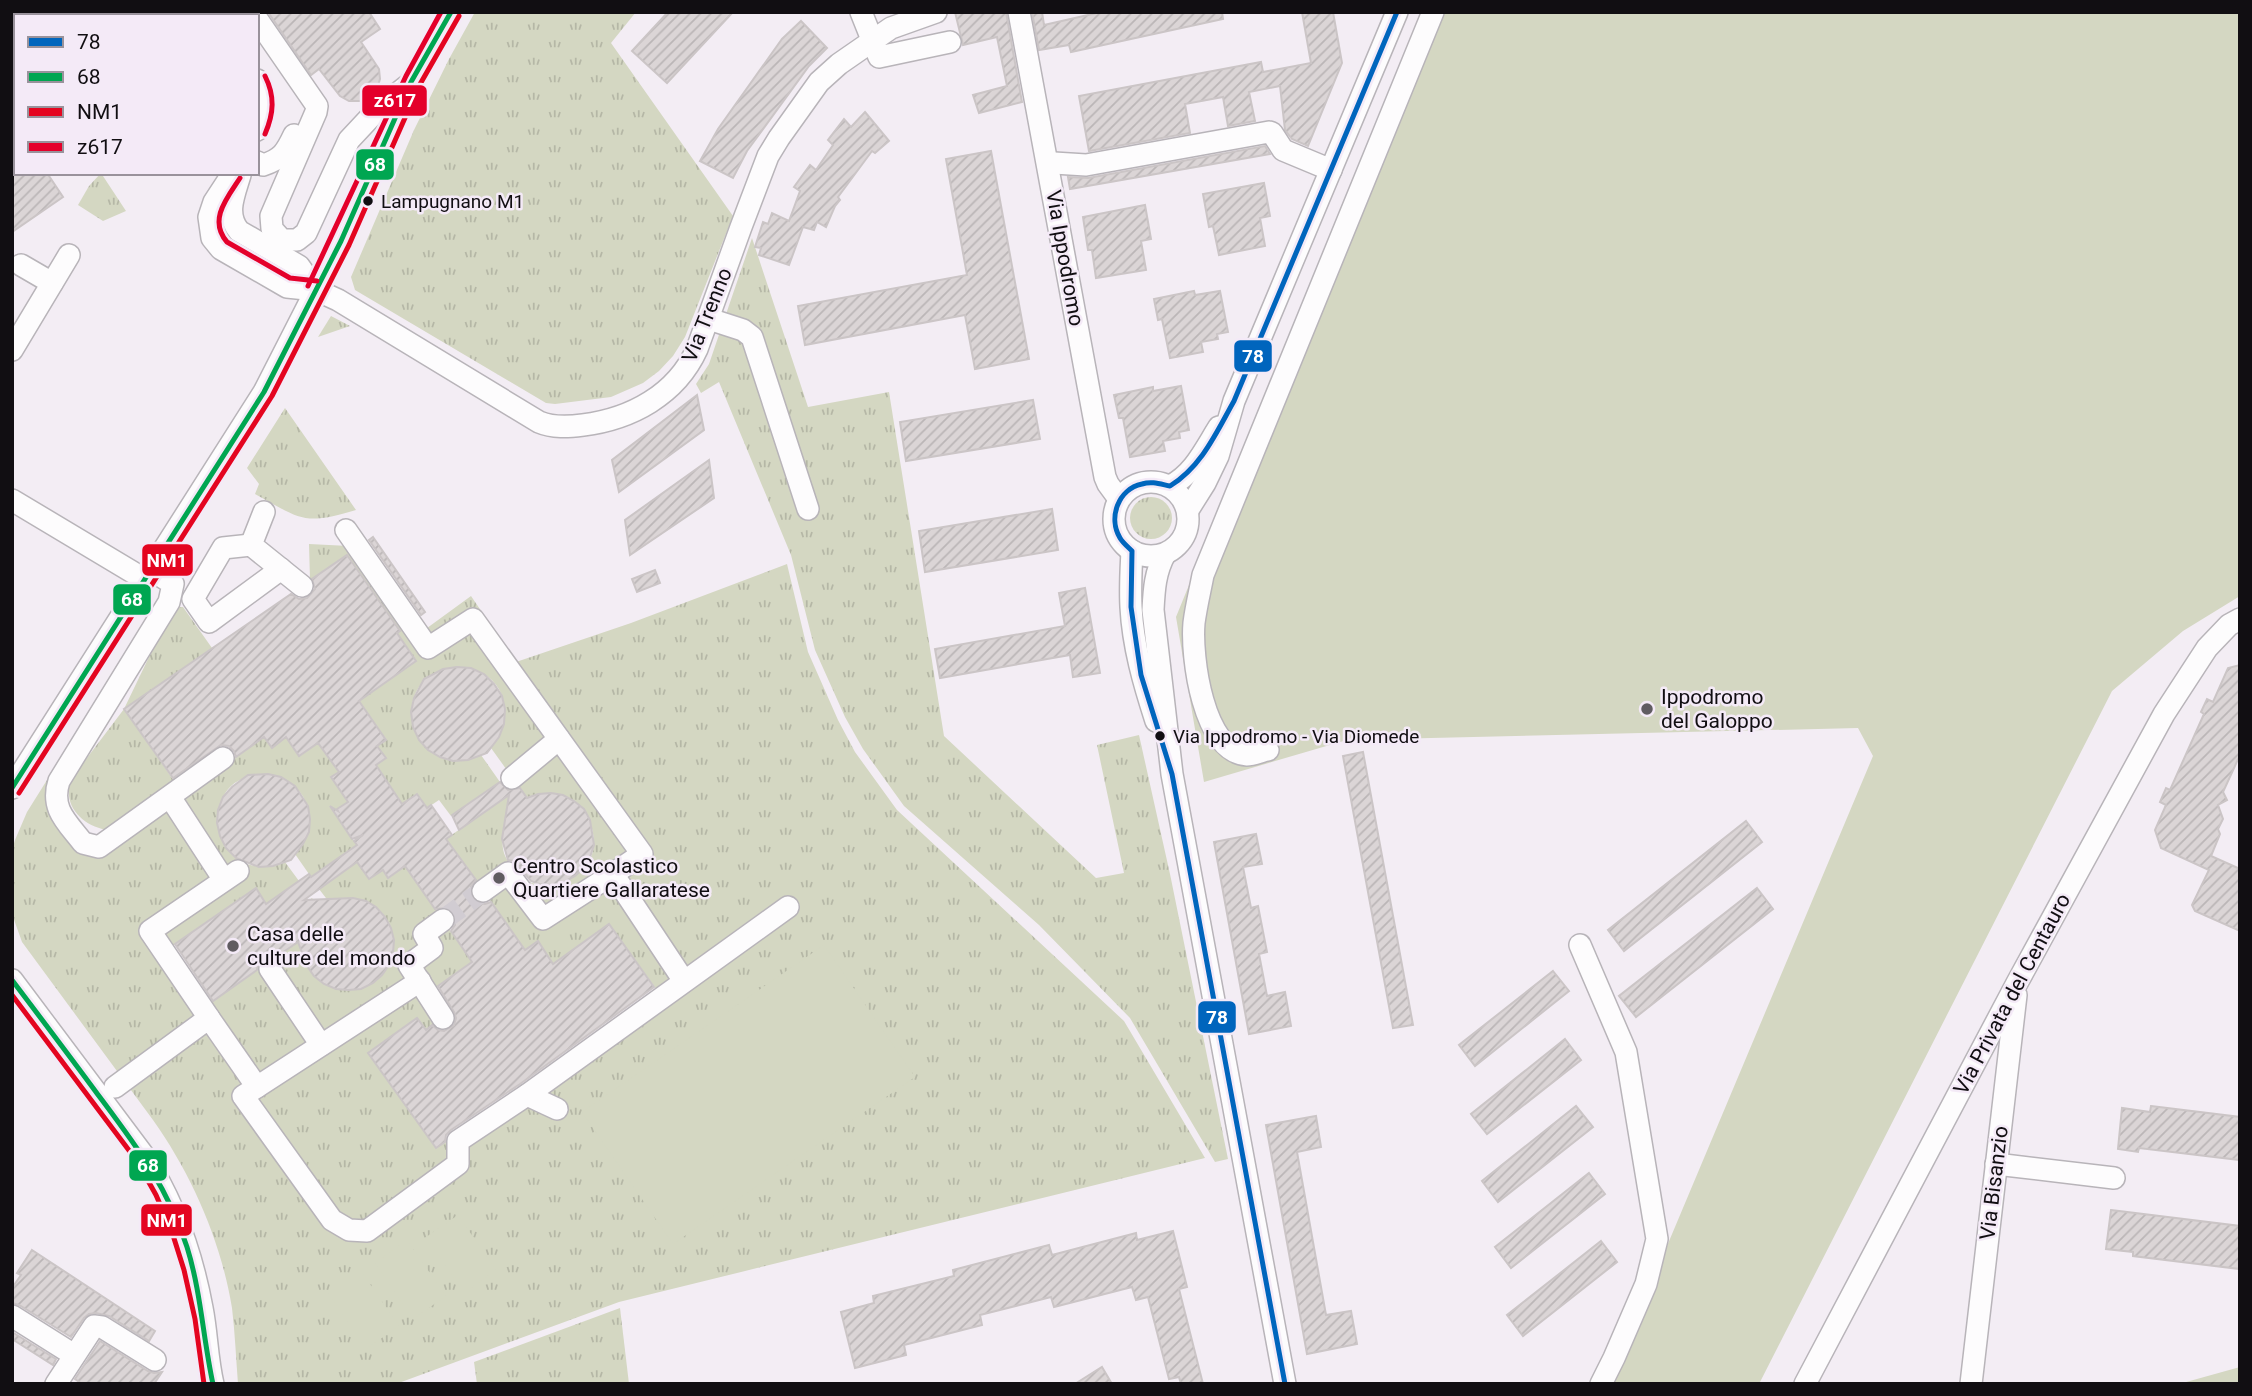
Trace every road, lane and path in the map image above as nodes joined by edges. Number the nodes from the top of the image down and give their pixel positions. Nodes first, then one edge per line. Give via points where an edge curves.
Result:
1 (451, 12) edge
2 (861, 12) edge
3 (936, 12) edge
4 (1019, 12) edge
5 (1397, 12) edge
6 (1433, 12) edge
7 (259, 22) edge
8 (871, 40) junction
9 (950, 42) dead end
10 (297, 76) junction
11 (411, 82) junction
12 (259, 84) edge
13 (259, 125) edge
14 (259, 163) edge
15 (293, 163) junction
16 (1054, 163) dead end
17 (1331, 170) junction
18 (232, 175) edge
19 (240, 175) edge
20 (264, 246) junction
21 (69, 255) dead end
22 (21, 265) dead end
23 (52, 283) junction
24 (316, 290) junction
25 (709, 319) junction
26 (12, 350) edge
27 (1234, 401) junction
28 (1170, 486) junction
29 (1119, 499) junction
30 (12, 500) edge
31 (808, 509) dead end
32 (1188, 510) junction
33 (264, 512) dead end
34 (346, 530) dead end
35 (251, 545) junction
36 (1132, 551) junction
37 (1165, 554) junction
38 (281, 569) junction
39 (148, 575) junction
40 (302, 586) dead end
41 (2240, 619) edge
42 (559, 739) junction
43 (1268, 750) dead end
44 (223, 758) dead end
45 (1172, 774) junction
46 (512, 778) dead end
47 (12, 788) edge
48 (170, 797) junction
49 (613, 874) junction
50 (483, 891) tunnel mouth
51 (788, 907) dead end
52 (443, 920) tunnel mouth
53 (1580, 945) dead end
54 (270, 968) dead end
55 (420, 981) junction
56 (684, 981) junction
57 (13, 982) edge
58 (2017, 983) junction
59 (209, 1018) junction
60 (443, 1018) dead end
61 (321, 1045) junction
62 (115, 1087) dead end
63 (257, 1087) junction
64 (527, 1095) junction
65 (557, 1109) dead end
66 (1996, 1164) junction
67 (2115, 1178) dead end
68 (12, 1316) edge
69 (74, 1355) junction
70 (155, 1360) dead end
71 (210, 1379) edge
72 (56, 1384) edge
73 (1285, 1384) edge
74 (1601, 1384) edge
75 (1805, 1384) edge
76 (1971, 1384) edge

1 - 11 street
2 - 8 street
3 - 8 street, Via Trenno
4 - 29 street, Via Ippodromo via 1105,477
5 - 17 street
6 - 43 street via 1203,575 1194,624 1196,672 1209,721 1224,745 1246,755
7 - 10 street
8 - 9 street via 879,57
8 - 25 street, Via Trenno via 819,82 774,146
10 - 14 street via 303,116 286,151 275,161
10 - 15 street via 317,106
11 - 15 street via 349,140 307,232 290,241 275,235 271,216
11 - 24 street
12 - 13 street via 265,96
15 - 20 street via 270,192 259,216
16 - 17 street via 1086,165 1269,132 1283,150
17 - 27 street
18 - 24 street via 209,217 212,238 286,287
19 - 20 street via 232,223
20 - 24 street via 299,266
21 - 23 street
22 - 23 street
23 - 26 street
24 - 25 street, Via Trenno via 539,422 556,427 617,419 651,402 689,365
24 - 39 street via 264,392
25 - 31 street via 752,337
27 - 28 street via 1191,471
27 - 32 street via 1219,456
28 - 29 street via 1142,482
28 - 32 street
29 - 36 street via 1114,525
30 - 39 street
32 - 37 street via 1185,536
33 - 35 street
34 - 42 street via 428,648 472,619
35 - 38 street
35 - 38 street via 223,548 192,599 209,622
36 - 37 street via 1148,556
36 - 45 street via 1131,607 1141,675
37 - 45 street via 1157,572 1153,610
38 - 40 street
39 - 47 street
39 - 48 street via 173,584 169,602 59,781 56,804 83,843 99,847
41 - 58 street, Via Privata del Centauro via 2207,648 2164,714
42 - 46 street
42 - 49 street via 642,854
44 - 48 street
45 - 73 street
48 - 59 street via 231,875 150,931
49 - 50 street via 543,919 508,873
49 - 56 street
51 - 56 street
52 - 55 street via 424,934 432,948 409,965
53 - 74 street via 1626,1052 1657,1239 1646,1284
54 - 61 street
55 - 60 street
55 - 61 street
56 - 64 street
57 - 71 street via 159,1178 194,1271
58 - 66 street, Via Bisanzio
58 - 75 street, Via Privata del Centauro
59 - 62 street
59 - 63 street
61 - 63 street
63 - 64 street via 243,1096 332,1220 349,1230 367,1231 458,1164 458,1142
64 - 65 street
66 - 67 street
66 - 76 street, Via Bisanzio
68 - 69 street
69 - 70 street via 91,1328 98,1325
69 - 72 street

